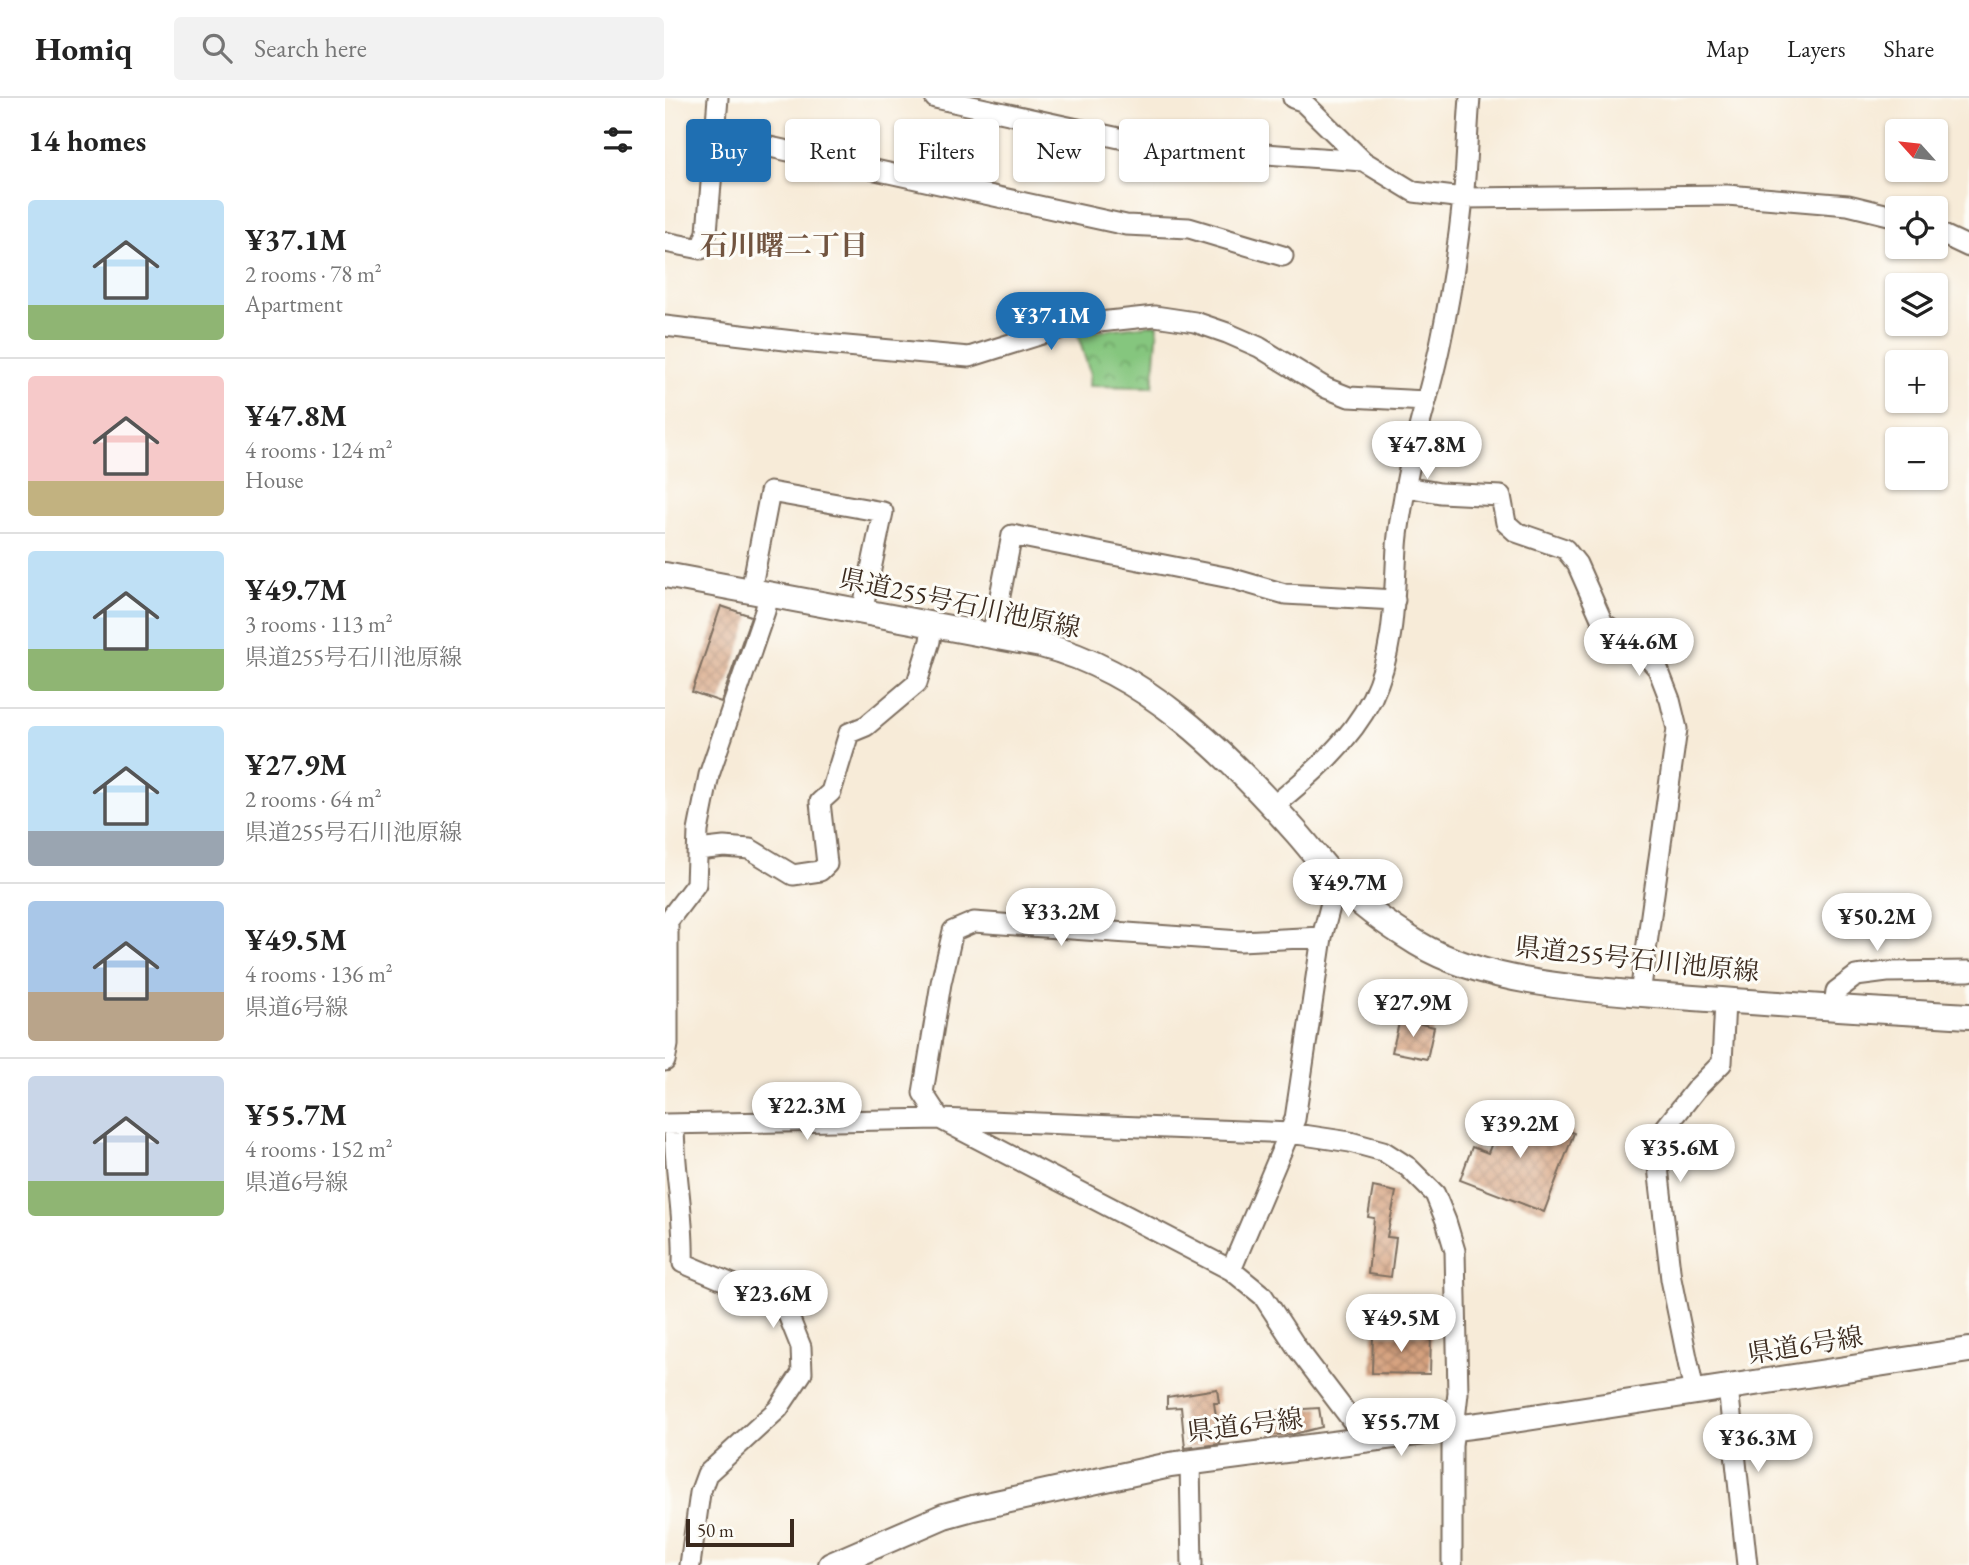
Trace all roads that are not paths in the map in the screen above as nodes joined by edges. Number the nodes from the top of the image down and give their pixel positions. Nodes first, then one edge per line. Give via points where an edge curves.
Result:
1 (718, 98) edge
2 (935, 98) edge
3 (1293, 98) edge
4 (1470, 98) edge
5 (716, 119) edge
6 (771, 147) edge
7 (1363, 161) junction
8 (711, 182) edge
9 (1463, 198) junction
10 (1885, 215) edge
11 (1948, 237) edge
12 (665, 242) edge
13 (1969, 247) edge
14 (1283, 256) dead end
15 (665, 326) edge
16 (1426, 401) junction
17 (1406, 486) junction
18 (665, 575) edge
19 (759, 593) junction
20 (1395, 600) junction
21 (862, 612) junction
22 (932, 624) junction
23 (992, 636) junction
24 (1272, 807) junction
25 (698, 849) junction
26 (1343, 887) junction
27 (1321, 937) junction
28 (1969, 971) edge
29 (666, 978) edge
30 (1640, 994) junction
31 (1725, 1001) junction
32 (1833, 1007) junction
33 (1969, 1016) edge
34 (665, 1061) edge
35 (940, 1119) junction
36 (670, 1124) edge
37 (1290, 1133) junction
38 (1231, 1270) junction
39 (1969, 1350) edge
40 (1728, 1387) junction
41 (1694, 1392) junction
42 (1453, 1428) junction
43 (1357, 1441) junction
44 (1189, 1463) junction
45 (690, 1565) edge
46 (831, 1565) edge
47 (1192, 1565) edge
48 (1452, 1565) edge
49 (1747, 1565) edge

1 - 5 street
2 - 7 street via 1156,146
3 - 7 street via 1303,101
4 - 9 street
6 - 14 street via 1126,225 1189,228
7 - 9 street via 1414,192
8 - 12 street via 701,249
9 - 10 street via 1727,195 1848,205
9 - 16 street via 1440,346
11 - 13 street
15 - 16 street via 969,357 1055,330 1156,316 1227,333 1349,397
16 - 17 street
17 - 20 street
17 - 30 street via 1501,496 1506,523 1516,532 1565,549 1577,564 1603,623 1638,646 1658,669 1677,729
18 - 19 main road, 県道255号石川池原線
19 - 21 main road, 県道255号石川池原線
19 - 21 street via 770,492 883,512
19 - 25 street via 765,611 709,775
20 - 23 street via 1285,594 1230,578 1012,535
20 - 24 street via 1391,640 1373,696 1360,718 1305,780
21 - 22 main road, 県道255号石川池原線
22 - 23 main road, 県道255号石川池原線
22 - 25 street via 918,683 866,726 849,733 831,792 820,802 827,864 820,871 793,875 750,849
23 - 24 main road, 県道255号石川池原線 via 1066,651 1132,684 1187,721
24 - 26 main road, 県道255号石川池原線
25 - 29 street via 696,884 667,921
26 - 27 street via 1331,903
26 - 30 main road, 県道255号石川池原線 via 1394,929 1448,959 1554,985
27 - 35 street via 1240,941 974,922 953,931 923,1093
27 - 37 street
28 - 32 street via 1856,976 1836,991
29 - 34 street via 669,1045
30 - 31 main road, 県道255号石川池原線
31 - 32 main road, 県道255号石川池原線
31 - 41 street via 1722,1063 1655,1141 1671,1279
32 - 33 main road, 県道255号石川池原線
35 - 36 street
35 - 37 street
35 - 38 street
36 - 45 street via 684,1232 683,1264 787,1312 801,1347 802,1373 778,1409 708,1474 700,1493
37 - 38 street
37 - 42 street via 1384,1151 1435,1194 1455,1251 1458,1393
38 - 43 street via 1263,1296 1357,1427
39 - 40 main road, 県道6号線
40 - 41 main road, 県道6号線
40 - 49 street
41 - 42 main road, 県道6号線
42 - 43 main road, 県道6号線
42 - 48 street
43 - 44 main road, 県道6号線
44 - 46 main road, 県道6号線 via 944,1516
44 - 47 street

